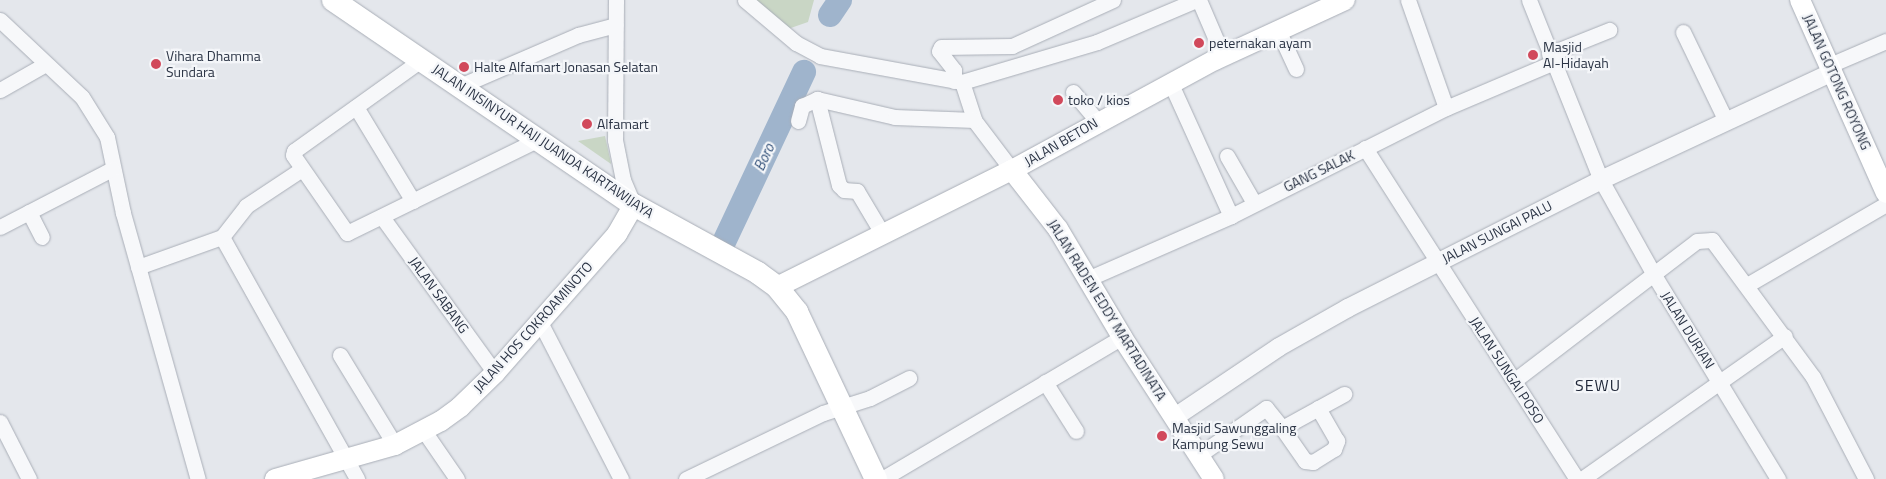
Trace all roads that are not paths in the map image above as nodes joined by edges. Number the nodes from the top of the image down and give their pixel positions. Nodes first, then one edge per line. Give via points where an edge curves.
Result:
1 (334, 0) edge
2 (616, 0) edge
3 (745, 0) edge
4 (1113, 0) edge
5 (1197, 0) edge
6 (1345, 0) edge
7 (1408, 0) edge
8 (1530, 0) edge
9 (1800, 0) edge
10 (0, 20) edge
11 (616, 24) junction
12 (1278, 30) junction
13 (1609, 30) dead end
14 (1683, 32) dead end
15 (6, 36) edge
16 (1886, 41) edge
17 (1223, 56) junction
18 (1550, 58) junction
19 (421, 60) junction
20 (44, 65) junction
21 (1296, 69) dead end
22 (1832, 69) junction
23 (958, 81) junction
24 (1171, 84) junction
25 (460, 86) junction
26 (0, 90) edge
27 (1073, 92) dead end
28 (817, 99) junction
29 (356, 106) junction
30 (1446, 108) junction
31 (974, 120) junction
32 (798, 121) dead end
33 (1097, 121) junction
34 (1726, 121) junction
35 (537, 140) junction
36 (1365, 148) junction
37 (1227, 156) dead end
38 (112, 169) junction
39 (302, 169) junction
40 (1012, 170) junction
41 (1601, 180) junction
42 (1886, 193) edge
43 (413, 201) junction
44 (1254, 203) junction
45 (1886, 204) edge
46 (634, 205) junction
47 (29, 212) junction
48 (1230, 216) junction
49 (382, 217) junction
50 (0, 227) edge
51 (882, 233) junction
52 (42, 237) dead end
53 (222, 237) junction
54 (1436, 262) junction
55 (138, 267) junction
56 (1654, 275) junction
57 (1087, 279) junction
58 (1747, 285) junction
59 (777, 287) junction
60 (539, 320) junction
61 (1785, 336) junction
62 (1122, 337) junction
63 (340, 355) dead end
64 (495, 372) junction
65 (909, 378) dead end
66 (1515, 380) junction
67 (1720, 381) junction
68 (1045, 382) junction
69 (1344, 394) dead end
70 (1318, 408) junction
71 (825, 412) junction
72 (1175, 417) junction
73 (0, 422) edge
74 (1282, 428) junction
75 (424, 431) junction
76 (1076, 431) dead end
77 (394, 445) junction
78 (1199, 455) junction
79 (345, 460) junction
80 (710, 474) edge
81 (29, 479) edge
82 (198, 479) edge
83 (275, 479) edge
84 (357, 479) edge
85 (457, 479) edge
86 (621, 479) edge
87 (686, 479) edge
88 (876, 479) edge
89 (882, 479) edge
90 (1214, 479) edge
91 (1577, 479) edge
92 (1582, 479) edge
93 (1778, 479) edge
94 (1866, 479) edge

1 - 19 main road, JALAN INSINYUR HAJI JUANDA KARTAWIJAYA
2 - 11 street
3 - 23 street via 796,43 820,56
4 - 23 street via 1012,46 941,47 939,51 954,70
5 - 17 street
5 - 23 street via 1097,42
6 - 12 main road, JALAN BETON
7 - 30 street
8 - 18 street, JALAN DURIAN
9 - 22 main road, JALAN GOTONG ROYONG
10 - 15 street
11 - 25 street via 578,36
11 - 46 street via 615,140 623,180
12 - 17 main road, JALAN BETON
12 - 21 street
13 - 18 street, GANG SALAK
14 - 34 street
15 - 20 street
16 - 22 street
17 - 24 main road, JALAN BETON
18 - 30 street, GANG SALAK
18 - 41 street, JALAN DURIAN
19 - 25 main road, JALAN INSINYUR HAJI JUANDA KARTAWIJAYA
19 - 29 street
20 - 26 street
20 - 38 street via 82,97 98,118 107,137
22 - 34 street, JALAN SUNGAI PALU
22 - 42 main road, JALAN GOTONG ROYONG
23 - 31 street
24 - 33 main road, JALAN BETON
24 - 48 street
25 - 35 main road, JALAN INSINYUR HAJI JUANDA KARTAWIJAYA
27 - 33 street
28 - 31 street via 895,117
28 - 32 street via 802,106
28 - 51 street via 839,185 844,190 857,190
29 - 39 street via 296,147 293,155
29 - 43 street
30 - 36 street, GANG SALAK
31 - 40 street
33 - 40 main road, JALAN BETON
34 - 41 street, JALAN SUNGAI PALU
35 - 43 street
35 - 46 main road, JALAN INSINYUR HAJI JUANDA KARTAWIJAYA
36 - 44 street, GANG SALAK
36 - 54 street, JALAN SUNGAI POSO
37 - 44 street
38 - 47 street
38 - 55 street
39 - 49 street via 347,233
39 - 53 street via 246,206
40 - 51 main road, JALAN BETON
40 - 57 main road, JALAN RADEN EDDY MARTADINATA via 1058,229
41 - 54 street, JALAN SUNGAI PALU
41 - 56 street, JALAN DURIAN
43 - 49 street
44 - 48 street, GANG SALAK
45 - 58 street
46 - 59 main road, JALAN INSINYUR HAJI JUANDA KARTAWIJAYA via 758,273
46 - 60 main road, JALAN HOS COKROAMINOTO via 616,234
47 - 50 street
47 - 52 street
48 - 57 street, GANG SALAK
49 - 64 street, JALAN SABANG
51 - 59 main road, JALAN BETON
53 - 55 street
53 - 79 street
54 - 66 street, JALAN SUNGAI POSO
54 - 72 street, JALAN SUNGAI PALU via 1279,347
55 - 82 street
56 - 58 street via 1697,241 1705,239 1712,240
56 - 66 street
56 - 67 street, JALAN DURIAN
57 - 62 main road, JALAN RADEN EDDY MARTADINATA
58 - 61 street
59 - 71 main road, JALAN INSINYUR HAJI JUANDA KARTAWIJAYA via 797,312
60 - 64 main road, JALAN HOS COKROAMINOTO
60 - 86 street
61 - 67 street
61 - 94 street via 1813,378
62 - 68 street
62 - 72 main road, JALAN RADEN EDDY MARTADINATA
63 - 77 street
64 - 75 main road, JALAN HOS COKROAMINOTO via 460,407
65 - 71 street via 870,398
66 - 91 street, JALAN SUNGAI POSO
67 - 92 street
67 - 93 street, JALAN DURIAN
68 - 76 street
68 - 89 street
69 - 70 street
70 - 74 street
70 - 74 street via 1338,441 1334,449 1313,462 1305,461
71 - 80 street
71 - 88 main road, JALAN INSINYUR HAJI JUANDA KARTAWIJAYA
72 - 78 main road, JALAN RADEN EDDY MARTADINATA
73 - 81 street
74 - 78 street via 1266,408
75 - 77 main road, JALAN HOS COKROAMINOTO
75 - 85 street
77 - 79 main road, JALAN HOS COKROAMINOTO
78 - 90 main road, JALAN RADEN EDDY MARTADINATA
79 - 83 main road, JALAN HOS COKROAMINOTO
79 - 84 street
80 - 87 street

